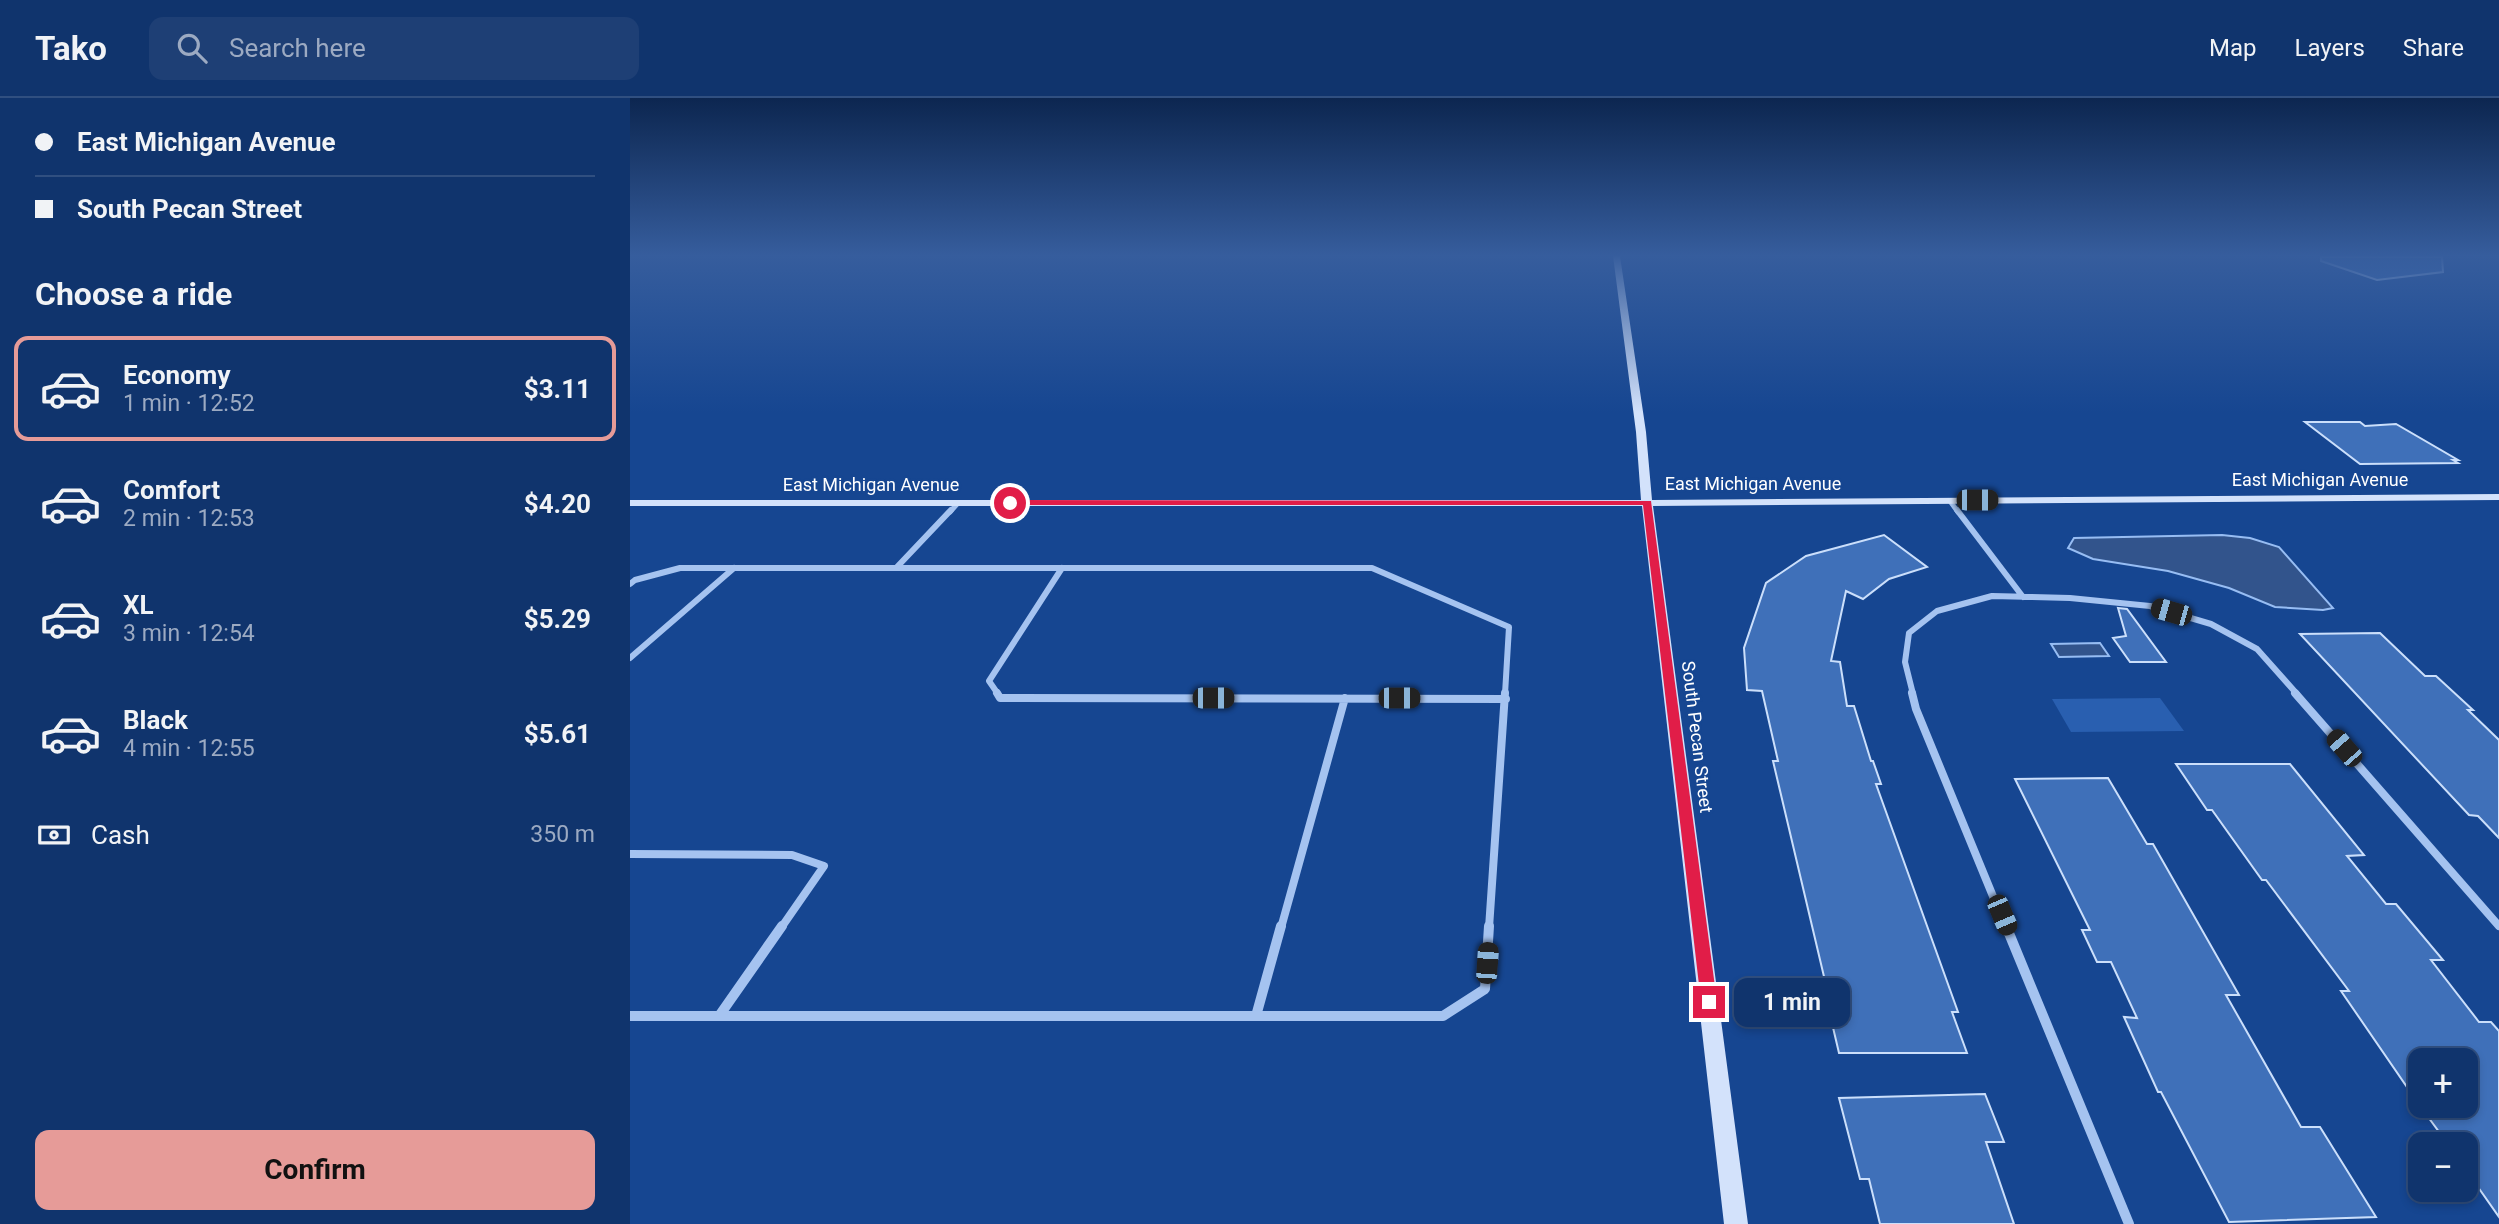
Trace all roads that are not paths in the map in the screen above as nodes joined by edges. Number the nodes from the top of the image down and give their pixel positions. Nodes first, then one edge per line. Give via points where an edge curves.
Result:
1 (1623, 309) edge
2 (2499, 497) edge
3 (1950, 501) junction
4 (630, 503) edge
5 (958, 503) junction
6 (1647, 503) junction
7 (897, 567) junction
8 (734, 568) junction
9 (1062, 568) junction
10 (630, 584) edge
11 (2023, 597) junction
12 (630, 658) edge
13 (1345, 698) junction
14 (1506, 699) junction
15 (630, 854) edge
16 (2499, 926) edge
17 (630, 1016) edge
18 (719, 1016) junction
19 (1256, 1016) junction
20 (1736, 1224) edge
21 (2129, 1224) edge

1 - 6 street, South Pecan Street
2 - 3 street, East Michigan Avenue
3 - 6 street, East Michigan Avenue
3 - 11 street
4 - 5 street, East Michigan Avenue
5 - 6 street, East Michigan Avenue
5 - 7 street
6 - 20 street, South Pecan Street
7 - 8 street
7 - 9 street
8 - 10 street via 680,568
8 - 12 street
9 - 13 street via 989,681 1000,698
9 - 14 street via 1372,568 1509,627
11 - 16 street via 2150,606 2211,624 2258,649
11 - 21 street via 1992,596 1937,611 1909,633 1906,662 1916,709
13 - 14 street
13 - 19 street
14 - 19 street via 1485,989 1443,1016
15 - 18 street via 792,855 824,866
17 - 18 street
18 - 19 street

